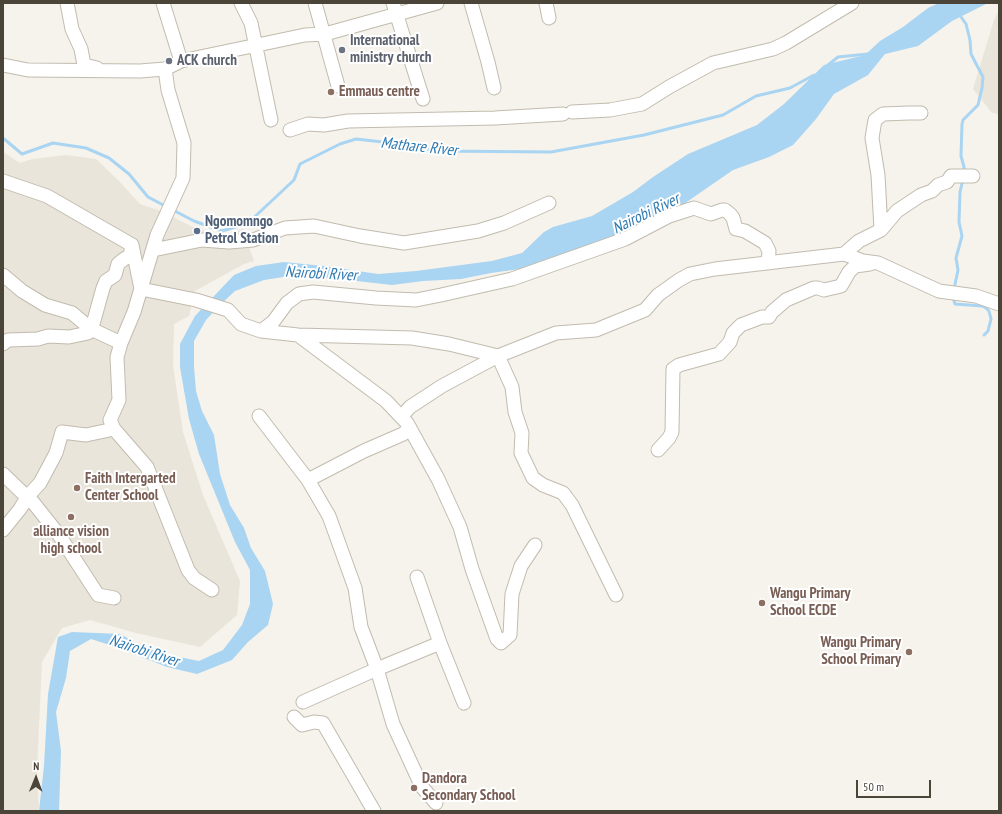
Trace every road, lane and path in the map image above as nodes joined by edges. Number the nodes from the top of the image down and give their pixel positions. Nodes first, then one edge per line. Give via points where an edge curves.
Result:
1 (67, 3) edge
2 (163, 3) edge
3 (241, 3) edge
4 (315, 3) edge
5 (437, 3) edge
6 (471, 3) edge
7 (546, 3) edge
8 (852, 3) edge
9 (395, 9) edge
10 (549, 18) dead end
11 (325, 34) junction
12 (256, 45) junction
13 (181, 62) junction
14 (3, 65) edge
15 (165, 69) junction
16 (109, 70) junction
17 (338, 86) dead end
18 (494, 88) dead end
19 (423, 100) dead end
20 (921, 113) dead end
21 (271, 120) dead end
22 (290, 130) dead end
23 (966, 175) dead end
24 (3, 181) edge
25 (548, 203) dead end
26 (881, 230) junction
27 (132, 245) junction
28 (153, 250) junction
29 (844, 254) junction
30 (768, 263) junction
31 (878, 263) junction
32 (3, 275) edge
33 (141, 289) junction
34 (999, 304) edge
35 (91, 329) junction
36 (261, 331) junction
37 (298, 335) junction
38 (121, 343) junction
39 (3, 344) edge
40 (498, 356) junction
41 (259, 416) dead end
42 (401, 417) junction
43 (410, 428) junction
44 (114, 429) junction
45 (658, 450) dead end
46 (3, 474) edge
47 (308, 480) junction
48 (28, 496) junction
49 (3, 530) edge
50 (535, 545) dead end
51 (417, 577) dead end
52 (212, 590) dead end
53 (616, 595) dead end
54 (114, 598) dead end
55 (440, 643) junction
56 (377, 669) junction
57 (303, 702) dead end
58 (464, 703) dead end
59 (294, 718) dead end
60 (436, 803) dead end
61 (374, 811) edge

1 - 16 street via 72,29 84,65
2 - 13 street
3 - 12 street via 251,23
4 - 11 street
5 - 9 street
6 - 18 street
7 - 10 street
8 - 22 street via 786,43 713,62 642,104 610,110 495,118 348,121 324,125 308,124
9 - 11 street
9 - 19 street
11 - 12 street via 304,35
11 - 17 street
12 - 13 street
12 - 21 street
13 - 15 street
14 - 16 street via 28,70
15 - 16 street
15 - 28 street via 168,90 184,143 183,178 157,235
20 - 26 street via 883,114 875,120 872,138 878,175
23 - 26 street via 951,176 947,182 921,195 897,211
24 - 27 street via 47,196
25 - 28 street via 504,223 478,231 404,243 314,226 285,228 254,240 202,240
26 - 29 street via 859,241
27 - 33 street
27 - 35 street via 130,256 118,264 115,275 106,281
28 - 33 street
29 - 30 street
29 - 31 street
30 - 36 street via 769,251 766,243 736,229 733,218 725,210 711,214 694,208 669,216 625,240 519,276 441,295 416,300 313,292 299,294
30 - 40 street via 690,274 658,295 645,310 596,330 556,333
31 - 34 street via 939,291 976,296
31 - 45 street via 855,266 841,286 824,290 814,288 786,300 769,317 741,325 719,354 673,369 672,432
32 - 35 street via 22,291 45,305 72,313
33 - 36 street via 196,300 228,310 241,324
33 - 38 street
35 - 38 street
35 - 39 street via 88,333 69,337 48,336 8,340
36 - 37 street
37 - 40 street via 412,338
37 - 42 street via 386,401
38 - 44 street via 117,357 119,400 110,420
40 - 42 street via 423,398
40 - 53 street via 512,387 515,412 522,433 521,453 533,478 543,485 563,492 572,505
41 - 47 street
42 - 43 street
43 - 47 street via 404,434
43 - 50 street via 438,479 460,527 497,639 501,643 510,635 512,594 521,566
44 - 48 street via 86,435 62,432 56,453 40,483
44 - 52 street via 147,467 188,570 194,578
46 - 48 street via 33,503
47 - 56 street via 329,516 338,539 355,588 362,627
48 - 49 street
48 - 54 street via 98,595
51 - 55 street
55 - 56 street
55 - 58 street
56 - 57 street
56 - 60 street via 393,724 404,750 422,787
59 - 61 street via 302,725 323,723

